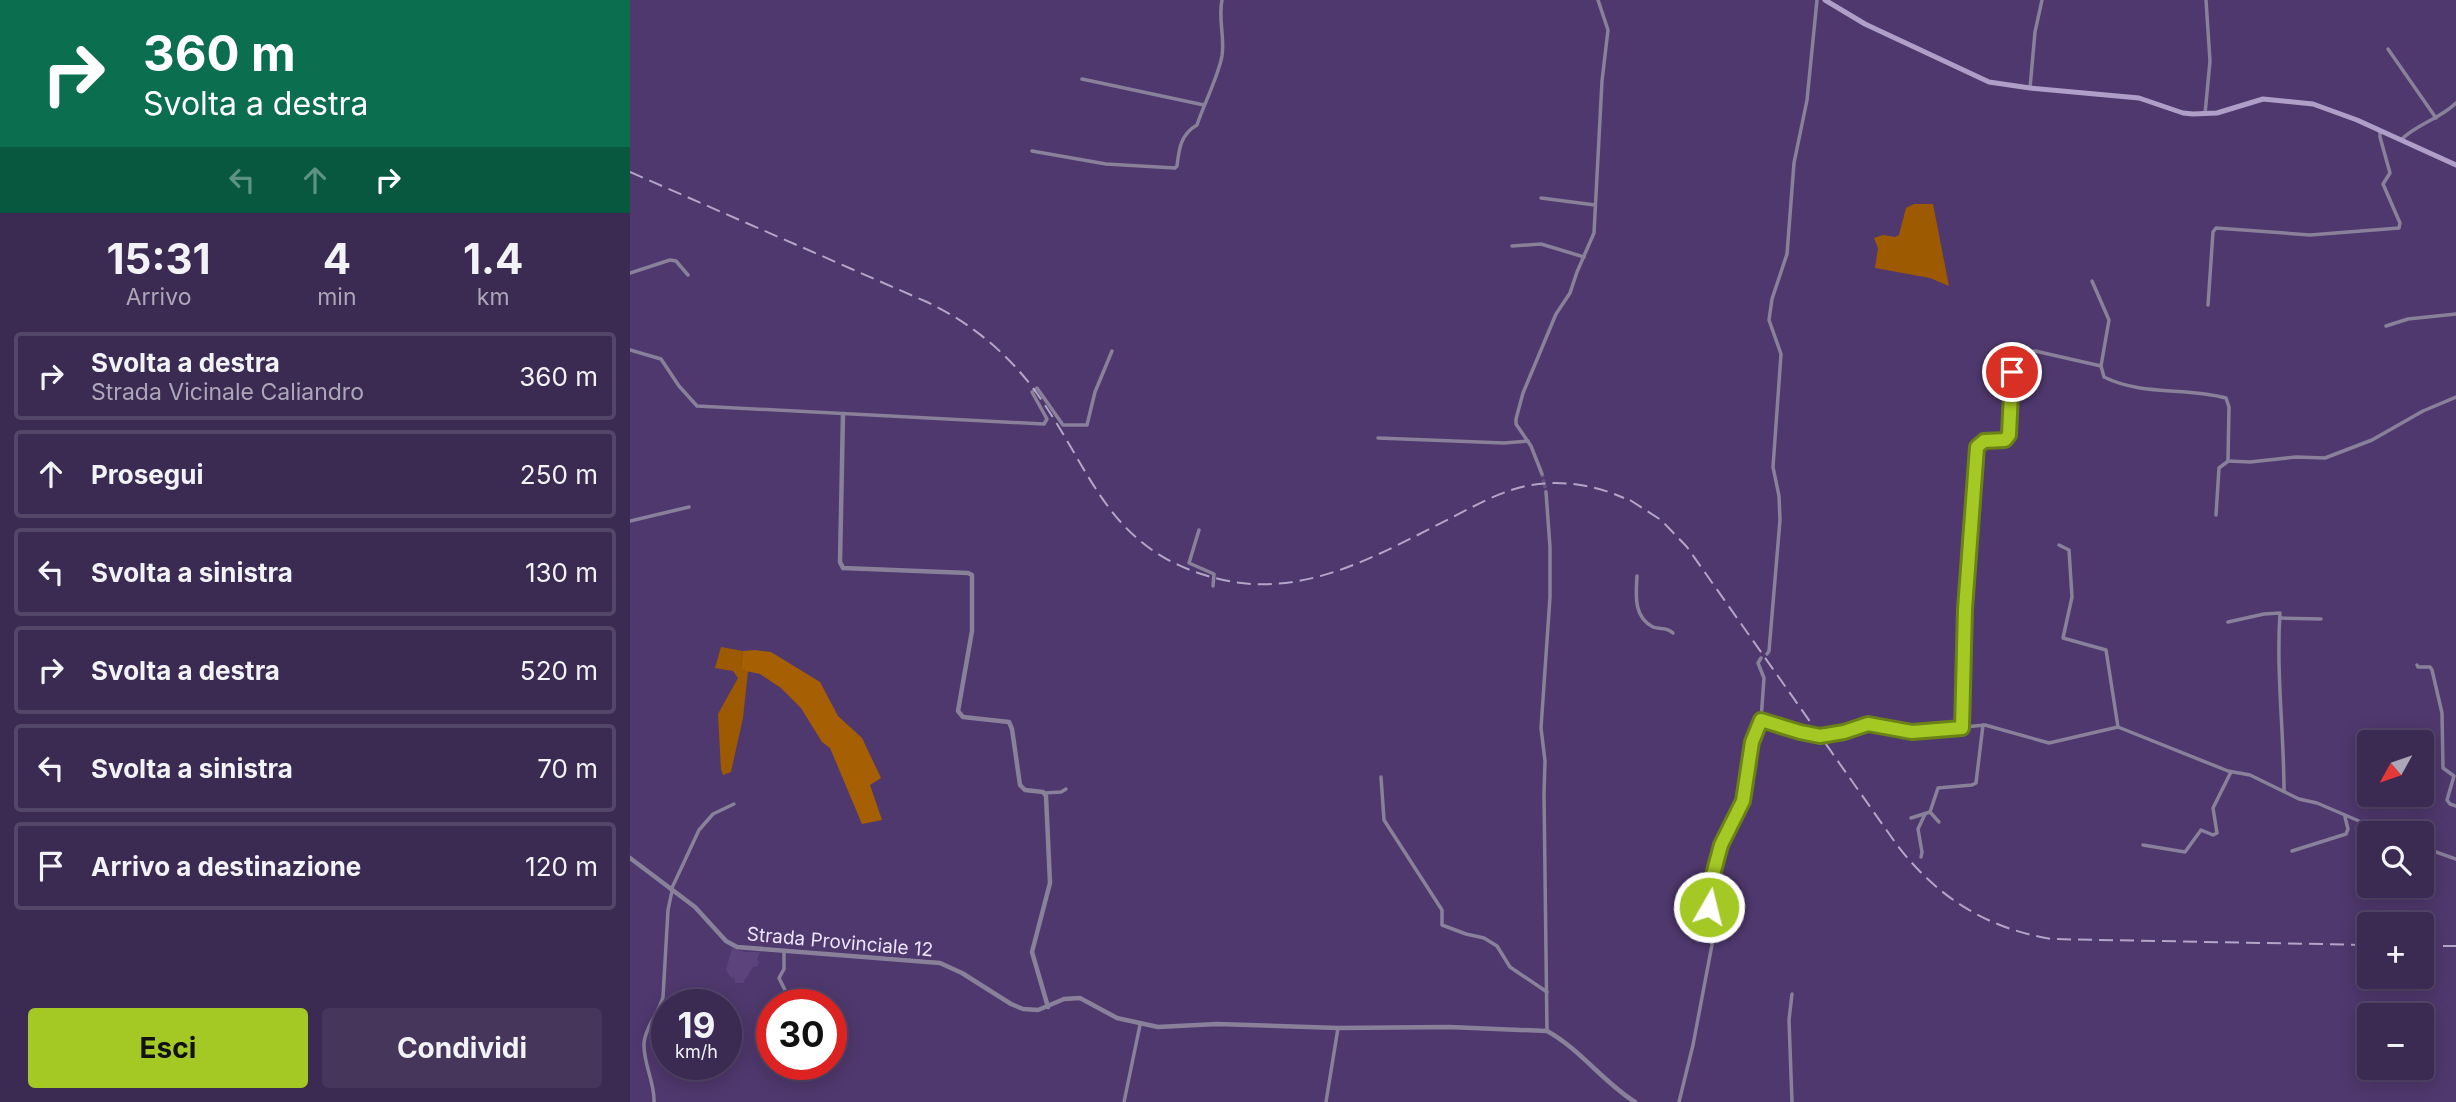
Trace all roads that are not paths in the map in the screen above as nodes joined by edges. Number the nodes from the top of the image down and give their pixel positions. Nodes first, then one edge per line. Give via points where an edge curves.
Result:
1 (1222, 0) edge
2 (1598, 0) edge
3 (1817, 0) edge
4 (1825, 0) edge
5 (2042, 0) edge
6 (2206, 0) edge
7 (2388, 49) dead end
8 (1082, 79) dead end
9 (2030, 88) junction
10 (2456, 103) edge
11 (1204, 105) junction
12 (2204, 114) junction
13 (2436, 118) junction
14 (2380, 132) junction
15 (2401, 140) junction
16 (1032, 151) dead end
17 (2456, 165) edge
18 (1541, 198) dead end
19 (1595, 205) junction
20 (1512, 246) dead end
21 (1584, 257) junction
22 (630, 273) edge
23 (688, 275) dead end
24 (2092, 281) dead end
25 (2208, 305) dead end
26 (2456, 314) edge
27 (2386, 327) dead end
28 (630, 350) edge
29 (1112, 352) dead end
30 (2101, 366) junction
31 (2456, 397) edge
32 (843, 414) junction
33 (1378, 438) dead end
34 (1528, 441) junction
35 (2228, 461) junction
36 (1542, 474) tunnel mouth
37 (1546, 492) tunnel mouth
38 (689, 507) dead end
39 (2216, 515) dead end
40 (630, 521) edge
41 (1199, 530) dead end
42 (2059, 545) dead end
43 (1637, 576) dead end
44 (1213, 586) dead end
45 (2280, 618) junction
46 (2321, 619) dead end
47 (2228, 622) dead end
48 (1673, 633) dead end
49 (1767, 654) dead end
50 (1760, 658) dead end
51 (2417, 665) dead end
52 (1761, 720) junction
53 (1983, 725) junction
54 (2118, 727) junction
55 (1962, 728) junction
56 (2231, 772) junction
57 (1381, 777) dead end
58 (1066, 789) dead end
59 (2284, 791) junction
60 (1044, 793) junction
61 (734, 804) dead end
62 (2456, 806) edge
63 (1930, 812) junction
64 (1925, 814) junction
65 (2345, 815) junction
66 (1911, 818) dead end
67 (1939, 821) dead end
68 (2359, 821) edge
69 (2143, 845) dead end
70 (2292, 851) dead end
71 (2434, 851) edge
72 (1921, 857) dead end
73 (630, 859) edge
74 (2456, 859) edge
75 (672, 890) junction
76 (784, 952) junction
77 (784, 989) edge
78 (1547, 992) junction
79 (1792, 994) dead end
80 (1048, 1007) junction
81 (1140, 1025) junction
82 (1338, 1028) junction
83 (1547, 1031) junction
84 (654, 1102) edge
85 (1124, 1102) edge
86 (1326, 1102) edge
87 (1635, 1102) edge
88 (1679, 1102) edge
89 (1792, 1102) edge

1 - 11 street via 1222,55
2 - 19 street via 1608,30
3 - 49 street via 1807,100 1794,163 1787,254 1769,320 1781,354 1773,467 1780,520
4 - 9 main road via 1865,24 1989,82
5 - 9 street
6 - 12 street via 2210,61
7 - 13 street
8 - 11 street
9 - 12 main road via 2139,98 2183,113
10 - 13 street
11 - 16 street via 1197,125 1182,139 1175,168 1106,164
12 - 14 main road via 2263,99 2290,100 2325,107
13 - 15 street
14 - 15 main road
14 - 25 street via 2390,173 2383,184 2399,228 2310,235 2216,228
15 - 17 main road
18 - 19 street
19 - 21 street via 1592,242
20 - 21 street via 1541,244
21 - 34 street via 1520,402 1516,424
22 - 23 street via 670,260
24 - 30 street via 2109,320
26 - 27 street via 2408,319
28 - 32 street via 661,359 697,406
29 - 32 street via 1087,425 1063,425 1037,388 1032,394 1047,419 1044,424
30 - 35 street via 2104,377 2137,389 2226,398
30 - 55 street via 2026,352 2012,372 2009,435 2001,442 1978,444 1965,609
31 - 35 street via 2372,440 2325,458
32 - 60 street via 841,565 846,569 972,575 972,631 958,711 963,717 1009,722 1020,785
33 - 34 street
34 - 36 street
35 - 39 street via 2219,468
37 - 78 street via 1550,597 1541,728
38 - 40 street
41 - 44 street via 1189,564 1214,574
42 - 54 street via 2068,550 2072,594 2063,638 2106,650
43 - 48 street via 1635,602 1641,615 1652,626
45 - 46 street
45 - 47 street via 2280,614 2264,614
45 - 59 street via 2277,651
50 - 52 street via 1764,678
51 - 62 street via 2432,670 2442,713 2442,768 2454,776 2447,800
52 - 55 street via 1820,736 1868,724 1936,732
52 - 88 street via 1752,742 1743,801 1714,871 1709,907 1715,929
53 - 54 street via 2049,743
53 - 55 street
53 - 63 street via 1976,783 1938,788
54 - 56 street
56 - 59 street via 2250,775
56 - 69 street via 2213,808 2217,833 2201,830 2185,852
57 - 78 street via 1384,820 1442,910 1442,925 1497,946 1510,967
58 - 60 street
59 - 65 street
60 - 80 street via 1050,883 1032,952
61 - 75 street via 713,814 699,830
63 - 64 street
63 - 67 street
64 - 66 street
64 - 72 street via 1918,829
65 - 68 street
65 - 70 street via 2346,834
71 - 74 street
73 - 75 street, Strada Provinciale 12
75 - 76 street, Strada Provinciale 12 via 731,945
75 - 84 street via 663,997 644,1041
76 - 77 street via 779,978
76 - 80 street, Strada Provinciale 12 via 940,963 1011,1004 1029,1010
78 - 83 street
79 - 89 street
80 - 81 street, Strada Provinciale 12 via 1080,998 1104,1013
81 - 82 street, Strada Provinciale 12
81 - 85 street
82 - 83 street, Strada Provinciale 12
82 - 86 street
83 - 87 street

